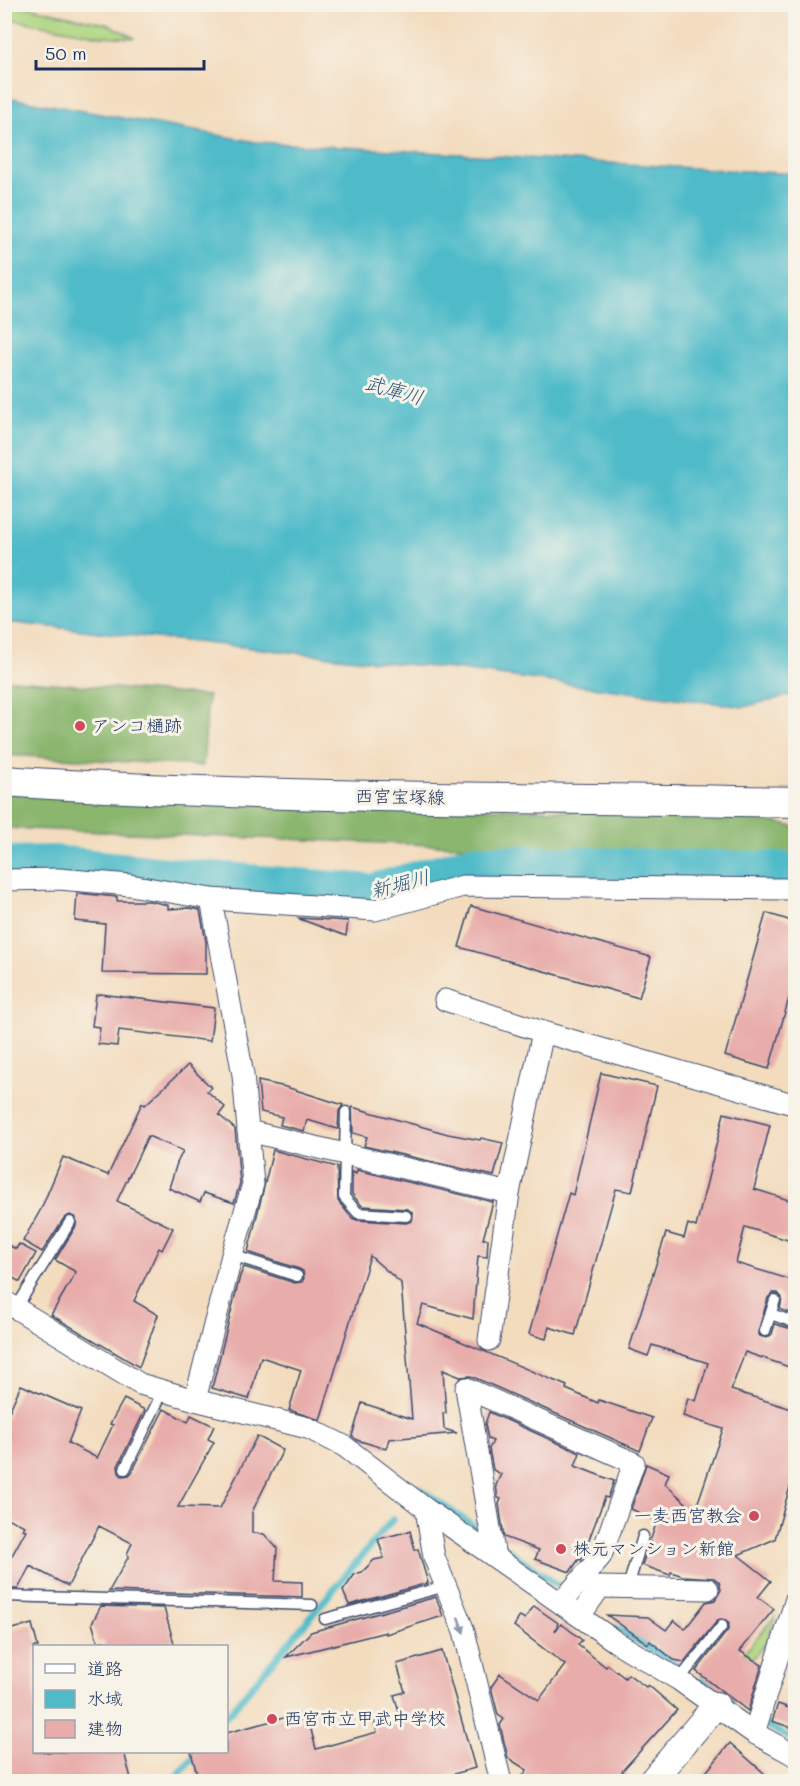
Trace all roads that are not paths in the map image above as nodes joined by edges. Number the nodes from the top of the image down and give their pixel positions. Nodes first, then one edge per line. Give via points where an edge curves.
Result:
1 (4, 781) edge
2 (749, 801) junction
3 (795, 802) edge
4 (795, 813) edge
5 (4, 880) edge
6 (795, 889) edge
7 (211, 899) junction
8 (445, 1000) dead end
9 (543, 1032) junction
10 (795, 1105) edge
11 (346, 1112) dead end
12 (248, 1131) junction
13 (345, 1154) junction
14 (509, 1193) junction
15 (406, 1216) dead end
16 (70, 1222) dead end
17 (232, 1256) junction
18 (297, 1276) dead end
19 (775, 1300) dead end
20 (10, 1304) edge
21 (771, 1314) junction
22 (795, 1323) edge
23 (765, 1331) dead end
24 (489, 1340) dead end
25 (163, 1391) junction
26 (195, 1400) junction
27 (124, 1469) dead end
28 (426, 1509) junction
29 (644, 1536) dead end
30 (495, 1557) junction
31 (446, 1586) junction
32 (628, 1587) junction
33 (708, 1589) dead end
34 (4, 1596) edge
35 (795, 1602) edge
36 (561, 1603) junction
37 (312, 1605) dead end
38 (580, 1616) junction
39 (325, 1619) dead end
40 (722, 1626) dead end
41 (679, 1680) junction
42 (716, 1705) junction
43 (754, 1733) junction
44 (795, 1756) edge
45 (501, 1782) edge
46 (651, 1782) edge

1 - 2 main road, 西宮宝塚線 via 385,797
2 - 3 main road, 西宮宝塚線
2 - 4 street
5 - 7 street via 59,879 130,885
6 - 7 street via 464,886 375,909
7 - 12 street via 243,1075
8 - 9 street
9 - 10 street
9 - 14 street
11 - 13 lane
12 - 13 street
12 - 17 street via 253,1184
13 - 14 street
13 - 15 lane via 344,1197 358,1213
14 - 24 street
16 - 20 lane
17 - 18 lane
17 - 26 street
19 - 21 lane
20 - 25 street via 140,1384
21 - 22 lane
21 - 23 lane
25 - 26 street
25 - 27 lane
26 - 28 street via 308,1428 344,1446
28 - 30 street
28 - 31 street via 434,1557
29 - 32 lane
30 - 36 street
30 - 36 street via 466,1388 634,1463 601,1556
31 - 39 lane
31 -> 45 street via 464,1631
32 - 33 street
32 - 38 street via 600,1587
34 - 37 lane
35 - 43 street
36 - 38 street
38 - 41 street
40 - 41 lane
41 - 42 street
42 - 43 street
42 - 46 street
43 - 44 street

